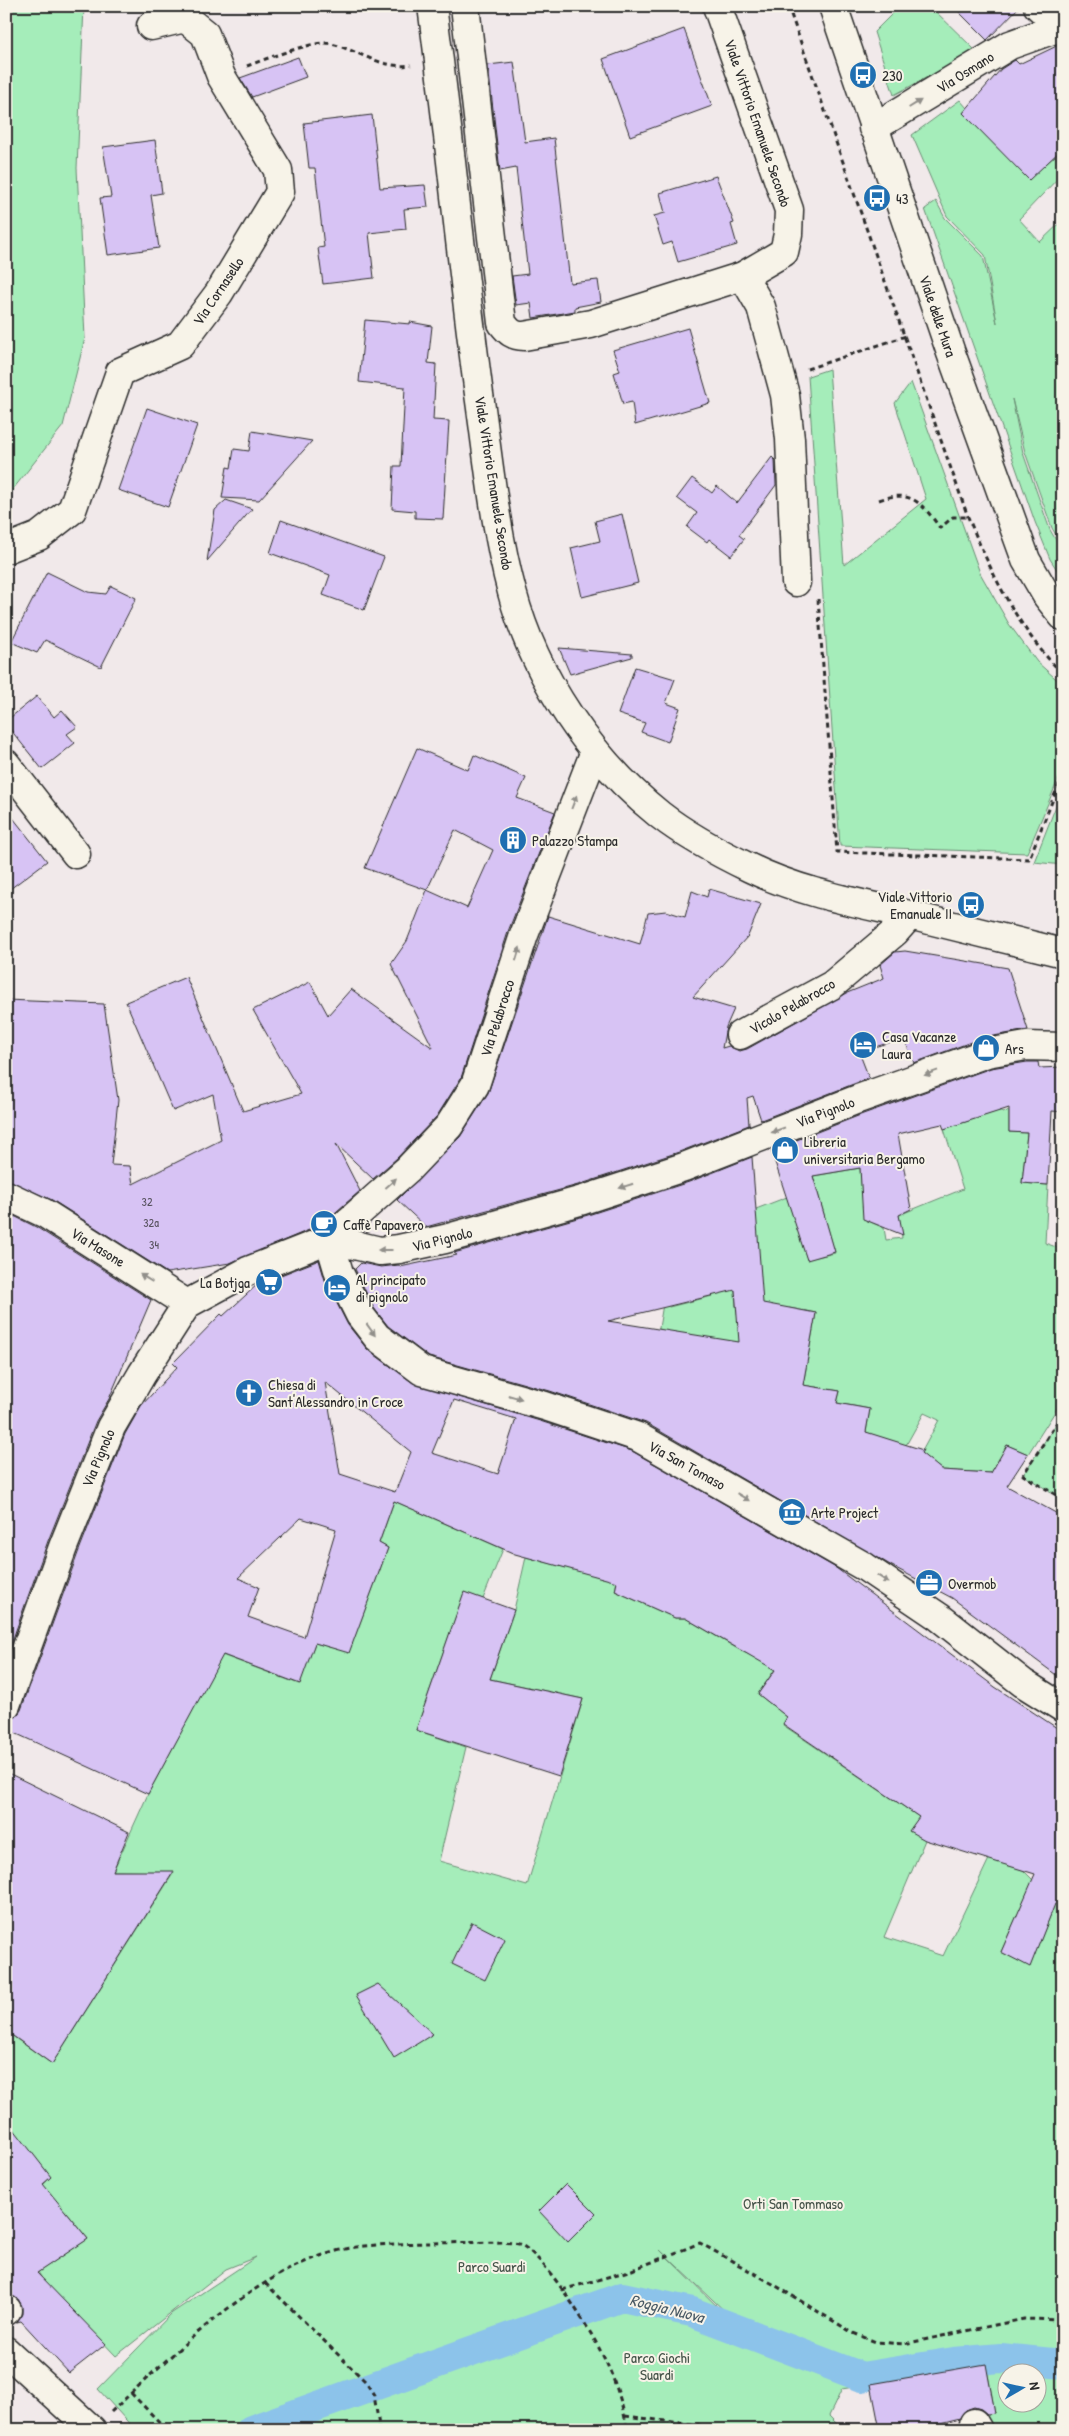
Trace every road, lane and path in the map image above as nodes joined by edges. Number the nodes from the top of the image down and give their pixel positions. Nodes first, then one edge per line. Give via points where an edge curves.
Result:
1 (432, 6) edge
2 (465, 6) edge
3 (717, 6) edge
4 (788, 6) edge
5 (833, 6) edge
6 (1038, 6) edge
7 (151, 26) dead end
8 (1062, 27) edge
9 (416, 64) dead end
10 (221, 76) junction
11 (873, 128) junction
12 (743, 276) junction
13 (906, 336) junction
14 (802, 371) dead end
15 (879, 500) dead end
16 (968, 517) junction
17 (6, 549) edge
18 (807, 590) joint
19 (1063, 616) edge
20 (1063, 674) edge
21 (595, 751) junction
22 (6, 764) edge
23 (1063, 774) edge
24 (76, 854) dead end
25 (910, 915) junction
26 (1063, 953) edge
27 (740, 1035) dead end
28 (1063, 1047) edge
29 (6, 1195) edge
30 (1063, 1220) edge
31 (1063, 1230) edge
32 (329, 1239) junction
33 (188, 1304) junction
34 (1063, 1413) edge
35 (1063, 1499) edge
36 (6, 1705) edge
37 (1063, 1708) edge
38 (265, 2283) junction
39 (562, 2290) junction
40 (1063, 2320) edge
41 (6, 2351) edge
42 (625, 2416) junction
43 (700, 2423) junction
44 (92, 2430) edge
45 (167, 2430) edge
46 (377, 2430) edge
47 (627, 2430) edge
48 (690, 2430) edge
49 (738, 2430) edge

1 - 21 street, Viale Vittorio Emanuele Secondo via 473,350 501,543 512,592 533,648 550,684
2 - 12 street, Viale Vittorio Emanuele Secondo via 502,323 508,332 524,336 591,324
3 - 12 street, Viale Vittorio Emanuele Secondo via 790,218 784,252
4 - 13 path
5 - 11 street, Viale delle Mura
6 - 8 street
7 - 10 street, Via Cornasello via 185,18 205,34
11 -> 8 street, Via Osmano via 1010,45
9 - 10 path via 402,66 375,61 325,43 274,56
10 - 17 street, Via Cornasello via 278,170 280,192 219,293 180,345 120,372 72,510 39,536
11 - 19 street, Viale delle Mura via 1026,560
12 - 18 street via 761,307 785,395
13 - 14 path
13 - 16 path
15 - 16 path via 896,494 920,502 940,528 953,517
16 - 20 path via 988,565 1016,615 1042,654
18 - 23 path via 837,852 1029,859
21 - 25 street, Viale Vittorio Emanuele Secondo via 632,792 662,817 750,868 815,892
32 -> 21 street, Via Pelabrocco via 408,1169 449,1126 475,1085 524,934
22 - 24 street
25 - 26 street, Viale Vittorio Emanuele Secondo
25 - 27 street, Vicolo Pelabrocco via 895,932 832,985
28 -> 32 street, Via Pignolo via 1026,1046 987,1052 684,1167 446,1239 399,1250 380,1250
33 -> 29 street, Via Masone via 44,1212
30 - 31 path
32 - 33 street, Via Pignolo via 248,1271
32 -> 37 street, Via San Tomaso via 339,1273 360,1315 377,1337 422,1371 638,1437 865,1567 939,1617 1023,1684
33 - 36 street, Via Pignolo via 111,1427 63,1547
34 - 35 path via 1023,1475
38 - 39 path via 322,2256 363,2246 505,2242 523,2246
38 - 45 path via 237,2300 131,2393
38 - 46 path via 365,2381 374,2395
39 - 40 path via 632,2270 700,2243 853,2333 876,2342 904,2344 1024,2319
39 - 42 path via 607,2364
41 - 44 street
42 - 43 path
42 - 47 path
43 - 48 path
43 - 49 path

